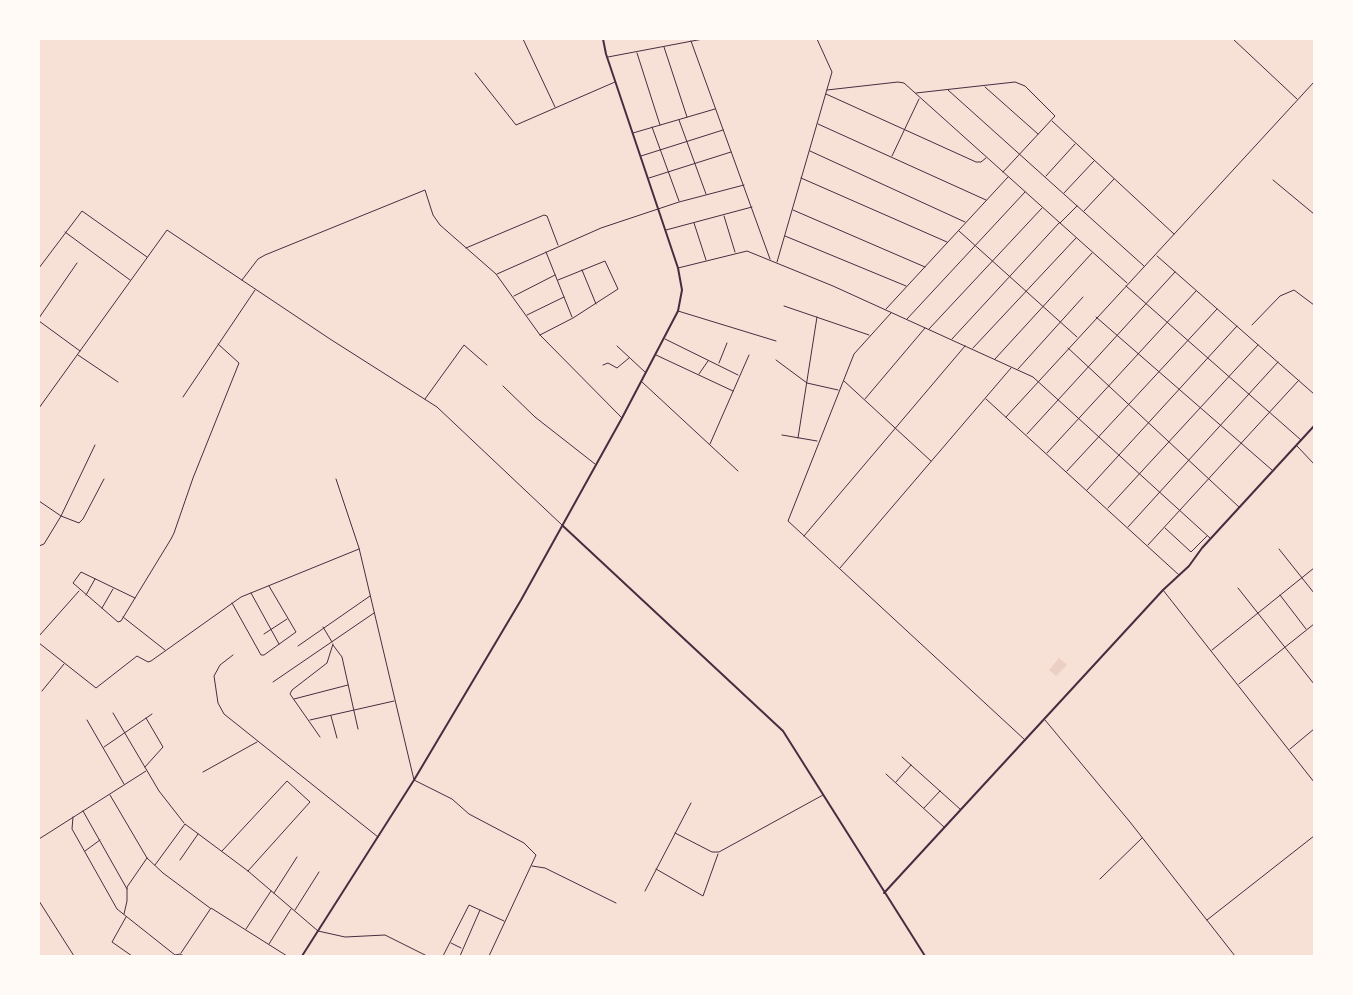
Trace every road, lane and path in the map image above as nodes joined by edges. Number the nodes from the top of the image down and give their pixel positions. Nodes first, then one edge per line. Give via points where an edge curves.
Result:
1 (265, 39) edge
2 (270, 39) edge
3 (523, 39) edge
4 (602, 39) edge
5 (703, 39) edge
6 (817, 39) edge
7 (1233, 39) edge
8 (691, 41) junction
9 (664, 46) junction
10 (637, 52) junction
11 (607, 57) junction
12 (475, 73) dead end
13 (616, 82) junction
14 (1314, 82) edge
15 (984, 86) junction
16 (827, 90) junction
17 (948, 90) junction
18 (916, 93) junction
19 (826, 94) junction
20 (920, 97) junction
21 (1298, 100) junction
22 (555, 108) junction
23 (716, 109) junction
24 (687, 118) junction
25 (679, 120) junction
26 (1052, 120) junction
27 (817, 123) junction
28 (660, 125) junction
29 (652, 127) junction
30 (724, 130) junction
31 (906, 130) junction
32 (633, 133) junction
33 (1038, 135) junction
34 (687, 142) junction
35 (1076, 144) junction
36 (661, 149) junction
37 (809, 150) junction
38 (732, 152) junction
39 (1020, 154) junction
40 (640, 156) junction
41 (892, 156) junction
42 (987, 158) junction
43 (1094, 161) junction
44 (695, 163) junction
45 (669, 171) junction
46 (1004, 172) junction
47 (1008, 177) junction
48 (1045, 177) junction
49 (648, 178) junction
50 (801, 178) junction
51 (1114, 178) junction
52 (1273, 180) dead end
53 (744, 185) junction
54 (1025, 192) junction
55 (706, 194) junction
56 (1064, 194) junction
57 (986, 200) junction
58 (679, 202) junction
59 (752, 206) junction
60 (1077, 206) junction
61 (658, 208) junction
62 (1042, 208) junction
63 (792, 210) junction
64 (1084, 212) junction
65 (1314, 214) edge
66 (724, 215) junction
67 (966, 222) junction
68 (694, 223) junction
69 (1059, 223) junction
70 (665, 230) junction
71 (958, 230) junction
72 (65, 232) junction
73 (1174, 234) junction
74 (785, 236) junction
75 (1076, 238) junction
76 (947, 242) junction
77 (558, 246) junction
78 (976, 246) junction
79 (466, 248) junction
80 (546, 251) junction
81 (735, 253) junction
82 (1093, 253) junction
83 (1156, 255) junction
84 (147, 257) junction
85 (770, 260) junction
86 (706, 261) junction
87 (993, 261) junction
88 (777, 262) junction
89 (77, 263) dead end
90 (1145, 266) junction
91 (925, 267) junction
92 (39, 268) edge
93 (678, 268) junction
94 (582, 270) junction
95 (1175, 272) junction
96 (496, 274) junction
97 (556, 275) junction
98 (1010, 276) junction
99 (130, 280) junction
100 (241, 280) junction
101 (558, 280) junction
102 (1127, 285) junction
103 (907, 286) junction
104 (255, 289) junction
105 (1026, 291) junction
106 (1196, 291) junction
107 (513, 296) junction
108 (565, 297) junction
109 (1083, 297) dead end
110 (596, 304) junction
111 (1146, 304) junction
112 (1314, 305) edge
113 (784, 306) dead end
114 (1043, 306) junction
115 (1217, 308) junction
116 (885, 310) junction
117 (678, 311) junction
118 (892, 313) junction
119 (527, 315) junction
120 (817, 317) junction
121 (1096, 317) junction
122 (39, 318) edge
123 (572, 318) junction
124 (907, 319) junction
125 (39, 321) edge
126 (1060, 322) junction
127 (1167, 322) junction
128 (1252, 325) dead end
129 (1237, 326) junction
130 (925, 328) junction
131 (929, 329) junction
132 (540, 335) junction
133 (870, 336) junction
134 (1117, 336) junction
135 (1077, 337) junction
136 (665, 338) junction
137 (951, 339) junction
138 (1188, 340) junction
139 (776, 341) dead end
140 (726, 343) dead end
141 (218, 344) junction
142 (1258, 345) junction
143 (617, 346) dead end
144 (965, 346) junction
145 (1068, 348) junction
146 (973, 349) junction
147 (80, 351) junction
148 (78, 354) junction
149 (1138, 354) junction
150 (656, 355) junction
151 (749, 355) dead end
152 (629, 357) junction
153 (1208, 358) junction
154 (995, 359) junction
155 (709, 360) junction
156 (776, 360) dead end
157 (1278, 362) junction
158 (718, 364) junction
159 (487, 365) dead end
160 (602, 365) dead end
161 (1012, 367) junction
162 (1088, 367) junction
163 (1018, 370) junction
164 (1159, 372) junction
165 (646, 373) junction
166 (698, 375) junction
167 (739, 375) junction
168 (1229, 376) junction
169 (843, 380) junction
170 (1039, 380) junction
171 (1299, 380) junction
172 (118, 382) dead end
173 (641, 382) junction
174 (807, 383) junction
175 (503, 386) dead end
176 (1108, 386) junction
177 (838, 390) junction
178 (1179, 390) junction
179 (733, 391) junction
180 (1249, 394) junction
181 (1314, 394) edge
182 (183, 397) dead end
183 (986, 398) junction
184 (424, 399) junction
185 (864, 399) junction
186 (1059, 399) junction
187 (1128, 405) junction
188 (39, 408) edge
189 (1200, 408) junction
190 (1270, 413) junction
191 (1006, 417) junction
192 (622, 418) junction
193 (1080, 418) junction
194 (1148, 422) junction
195 (1220, 425) junction
196 (1314, 426) edge
197 (895, 428) junction
198 (782, 435) dead end
199 (1026, 435) junction
200 (1099, 436) junction
201 (798, 438) junction
202 (1301, 440) junction
203 (818, 441) junction
204 (1169, 441) junction
205 (1242, 443) junction
206 (710, 444) junction
207 (95, 445) dead end
208 (1296, 446) junction
209 (1046, 454) junction
210 (1120, 454) junction
211 (1188, 459) junction
212 (931, 462) junction
213 (596, 464) junction
214 (1314, 464) edge
215 (738, 471) dead end
216 (1273, 471) junction
217 (1066, 472) junction
218 (1140, 473) junction
219 (104, 479) dead end
220 (336, 479) dead end
221 (1209, 479) junction
222 (1087, 490) junction
223 (1160, 492) junction
224 (39, 501) edge
225 (1239, 508) junction
226 (1107, 509) junction
227 (1180, 510) junction
228 (61, 516) junction
229 (563, 526) junction
230 (1127, 527) junction
231 (1164, 528) junction
232 (803, 536) junction
233 (1208, 536) junction
234 (1211, 539) junction
235 (39, 546) edge
236 (1148, 546) junction
237 (359, 548) junction
238 (1279, 549) dead end
239 (1314, 568) edge
240 (839, 570) junction
241 (1179, 576) junction
242 (1302, 577) junction
243 (95, 579) junction
244 (269, 586) junction
245 (114, 588) junction
246 (1238, 588) dead end
247 (79, 590) junction
248 (1163, 590) junction
249 (251, 593) junction
250 (1314, 594) edge
251 (371, 595) junction
252 (1280, 595) junction
253 (86, 596) junction
254 (135, 598) junction
255 (231, 603) junction
256 (102, 608) junction
257 (375, 613) junction
258 (1258, 613) junction
259 (123, 617) junction
260 (288, 618) junction
261 (1314, 624) edge
262 (323, 627) junction
263 (270, 630) junction
264 (1307, 630) junction
265 (264, 634) dead end
266 (39, 636) edge
267 (39, 643) edge
268 (332, 643) junction
269 (279, 645) junction
270 (298, 646) dead end
271 (1285, 647) junction
272 (1212, 650) junction
273 (165, 651) junction
274 (233, 655) dead end
275 (65, 664) junction
276 (273, 682) dead end
277 (1314, 684) edge
278 (349, 685) junction
279 (1238, 685) junction
280 (42, 691) dead end
281 (293, 699) junction
282 (395, 700) junction
283 (354, 709) junction
284 (114, 713) dead end
285 (152, 714) dead end
286 (331, 715) junction
287 (146, 718) junction
288 (87, 720) dead end
289 (309, 720) junction
290 (1045, 720) junction
291 (358, 729) dead end
292 (1314, 729) edge
293 (125, 732) junction
294 (320, 737) dead end
295 (337, 738) dead end
296 (1025, 740) junction
297 (257, 741) junction
298 (103, 748) junction
299 (1289, 750) junction
300 (902, 757) dead end
301 (911, 765) junction
302 (144, 767) junction
303 (146, 770) junction
304 (203, 772) dead end
305 (886, 774) dead end
306 (414, 780) junction
307 (1314, 782) edge
308 (895, 783) junction
309 (125, 785) junction
310 (940, 791) junction
311 (110, 795) junction
312 (823, 795) junction
313 (691, 803) dead end
314 (923, 808) junction
315 (83, 810) junction
316 (960, 810) junction
317 (73, 817) junction
318 (185, 824) junction
319 (944, 827) junction
320 (676, 833) junction
321 (198, 834) junction
322 (1314, 836) edge
323 (378, 837) junction
324 (1142, 838) junction
325 (39, 839) edge
326 (100, 840) junction
327 (84, 851) junction
328 (222, 851) junction
329 (719, 852) junction
330 (298, 857) dead end
331 (147, 858) junction
332 (180, 860) dead end
333 (155, 865) junction
334 (532, 866) junction
335 (656, 868) junction
336 (248, 871) junction
337 (320, 872) dead end
338 (1100, 879) dead end
339 (127, 889) junction
340 (271, 891) junction
341 (645, 891) dead end
342 (274, 893) junction
343 (884, 893) junction
344 (39, 901) edge
345 (616, 903) dead end
346 (210, 908) junction
347 (292, 908) junction
348 (481, 909) junction
349 (295, 911) junction
350 (124, 914) junction
351 (126, 917) junction
352 (1207, 920) junction
353 (505, 921) junction
354 (246, 930) junction
355 (318, 931) junction
356 (450, 942) junction
357 (268, 944) junction
358 (462, 948) junction
359 (180, 954) junction
360 (74, 956) edge
361 (132, 956) edge
362 (174, 956) edge
363 (184, 956) edge
364 (287, 956) edge
365 (302, 956) edge
366 (426, 956) edge
367 (443, 956) edge
368 (460, 956) edge
369 (489, 956) edge
370 (925, 956) edge
371 (1235, 956) edge

1 - 2 street
3 - 22 street
4 - 11 street
5 - 8 street
6 - 16 street via 832,69
7 - 21 street
8 - 9 street
8 - 23 street
9 - 10 street
9 - 24 street
10 - 11 street
10 - 28 street
11 - 13 street
12 - 22 street via 516,126
13 - 22 street
13 - 32 street
14 - 21 street
15 - 17 street
15 - 26 street via 1019,82 1055,113
15 - 33 street
16 - 18 street via 898,82
16 - 19 street
17 - 18 street
17 - 39 street
18 - 20 street
19 - 27 street
19 - 31 street
20 - 31 street
20 - 42 street
21 - 73 street
23 - 24 street
23 - 30 street
24 - 25 street
25 - 28 street
25 - 34 street
26 - 33 street
26 - 35 street
27 - 37 street
27 - 41 street
28 - 29 street
29 - 32 street
29 - 36 street
30 - 34 street
30 - 38 street
31 - 41 street
31 - 42 street via 976,162
32 - 40 street
33 - 39 street
34 - 36 street
34 - 44 street
35 - 43 street
35 - 48 street
36 - 40 street
36 - 45 street
37 - 50 street
37 - 67 street
38 - 44 street
38 - 53 street
39 - 46 street
39 - 48 street
40 - 49 street
41 - 57 street
42 - 46 street
43 - 51 street
43 - 56 street
44 - 45 street
44 - 55 street
45 - 49 street
45 - 58 street
46 - 47 street
47 - 54 street
47 - 57 street
48 - 56 street
49 - 61 street
50 - 63 street
50 - 76 street
51 - 64 street
51 - 73 street
52 - 65 street
53 - 55 street
53 - 59 street
54 - 62 street
54 - 78 street
55 - 58 street
56 - 60 street
57 - 67 street
58 - 61 street
59 - 66 street
59 - 85 street
60 - 64 street
60 - 69 street
61 - 70 street
61 - 77 street
62 - 69 street
62 - 87 street
63 - 74 street
63 - 91 street
64 - 90 street
66 - 68 street
66 - 81 street
67 - 71 street
68 - 70 street
68 - 86 street
69 - 75 street
69 - 98 street
70 - 93 street
71 - 76 street
71 - 78 street
72 - 84 street via 82,211
72 - 92 street
72 - 99 street
73 - 83 street
74 - 88 street
74 - 103 street
75 - 82 street
75 - 105 street
76 - 91 street
77 - 79 street via 544,215
77 - 80 street
78 - 87 street
78 - 124 street
79 - 96 street
79 - 100 street via 433,215 425,190 265,255
80 - 96 street
80 - 97 street
81 - 85 street via 747,251
81 - 86 street
82 - 102 street
82 - 114 street
83 - 90 street
83 - 95 street
84 - 99 street
84 - 100 street via 167,230
85 - 88 street
86 - 93 street
87 - 98 street
87 - 131 street
88 - 116 street
89 - 122 street
90 - 102 street
91 - 103 street
93 - 117 street via 682,290
94 - 101 street
94 - 110 street
94 - 110 street via 605,260 619,287 618,291
95 - 106 street
95 - 111 street
96 - 107 street
97 - 101 street
97 - 107 street
98 - 105 street
98 - 137 street
99 - 147 street
100 - 104 street
101 - 108 street
102 - 111 street
102 - 121 street
103 - 116 street
104 - 141 street
104 - 184 street
105 - 114 street
105 - 146 street
106 - 115 street
106 - 127 street
107 - 119 street
108 - 119 street
108 - 123 street
109 - 126 street
110 - 123 street
111 - 127 street
111 - 134 street
112 - 128 street via 1294,290 1280,296
113 - 120 street
114 - 126 street
114 - 154 street
115 - 129 street
115 - 138 street
116 - 118 street
117 - 136 street
117 - 139 street
118 - 124 street
118 - 133 street
119 - 132 street
120 - 133 street
120 - 174 street
121 - 134 street
121 - 135 street
123 - 132 street
124 - 130 street
125 - 147 street
126 - 135 street
126 - 163 street
127 - 138 street
127 - 149 street
129 - 142 street
129 - 153 street
130 - 131 street
130 - 185 street
131 - 137 street
132 - 192 street
133 - 169 street via 854,354
134 - 149 street
134 - 162 street
135 - 145 street
136 - 150 street
136 - 155 street
137 - 144 street
138 - 153 street
138 - 164 street
140 - 158 street
141 - 182 street
141 - 254 street via 239,363 174,533
142 - 157 street
142 - 168 street
143 - 152 street
144 - 146 street
144 - 197 street
145 - 162 street
145 - 170 street
146 - 154 street
147 - 148 street
148 - 172 street
148 - 188 street
149 - 164 street
149 - 176 street
150 - 165 street
150 - 166 street
151 - 167 street
152 - 160 street via 617,368 606,363
152 - 165 street
153 - 168 street
153 - 178 street
154 - 161 street
155 - 158 street
155 - 166 street
156 - 174 street
157 - 171 street
157 - 180 street
158 - 167 street
159 - 184 street via 462,346
161 - 163 street
161 - 183 street
162 - 176 street
162 - 186 street
163 - 170 street
164 - 178 street
164 - 187 street
165 - 173 street
166 - 179 street
167 - 179 street
168 - 180 street
168 - 189 street
169 - 177 street
169 - 185 street
170 - 186 street
170 - 191 street
171 - 181 street
171 - 190 street
173 - 192 street
173 - 206 street
174 - 177 street
174 - 201 street
175 - 213 street via 534,417
176 - 187 street
176 - 193 street
177 - 203 street
178 - 189 street
178 - 194 street
179 - 206 street
180 - 190 street
180 - 195 street
183 - 191 street
183 - 212 street
184 - 229 street via 441,410
185 - 197 street
186 - 193 street
186 - 199 street
187 - 194 street
187 - 200 street
189 - 195 street
189 - 204 street
190 - 202 street
190 - 205 street
191 - 199 street
192 - 213 street
193 - 200 street
193 - 209 street
194 - 204 street
194 - 210 street
195 - 205 street
195 - 211 street
196 - 202 street
197 - 212 street
197 - 232 street
198 - 201 street
199 - 209 street
200 - 210 street
200 - 217 street
201 - 203 street
202 - 208 street
203 - 232 street via 787,519
204 - 211 street
204 - 218 street
205 - 216 street
205 - 221 street
206 - 215 street
207 - 228 street
208 - 214 street
208 - 216 street
209 - 217 street
210 - 218 street
210 - 222 street
211 - 221 street
211 - 223 street
212 - 240 street
213 - 229 street
216 - 225 street
217 - 222 street
218 - 223 street
218 - 226 street
219 - 228 street via 81,521 77,524
220 - 237 street
221 - 225 street
221 - 227 street
222 - 226 street
223 - 227 street
223 - 230 street
224 - 228 street
225 - 234 street
226 - 230 street
227 - 231 street
227 - 233 street
228 - 235 street via 44,544
229 - 306 street
229 - 312 street via 779,727
230 - 236 street
231 - 233 street via 1191,552
231 - 236 street
232 - 240 street
233 - 234 street
234 - 241 street
236 - 241 street
237 - 244 street
237 - 251 street
238 - 242 street
239 - 242 street
240 - 296 street
241 - 248 street
242 - 250 street
242 - 252 street
243 - 245 street
243 - 247 street via 79,573 73,584
243 - 253 street
244 - 249 street
244 - 260 street
245 - 254 street
245 - 256 street
246 - 258 street
247 - 253 street
247 - 266 street
248 - 272 street
248 - 290 street
249 - 255 street
249 - 263 street
251 - 257 street
251 - 262 street
252 - 258 street
252 - 264 street
253 - 256 street
254 - 259 street
255 - 269 street via 261,655
255 - 273 street
256 - 259 street via 118,622
257 - 268 street
257 - 282 street
258 - 271 street
258 - 272 street
259 - 273 street
260 - 263 street
260 - 269 street via 296,633
261 - 264 street
262 - 268 street
262 - 270 street
263 - 265 street
263 - 269 street
264 - 271 street
267 - 275 street
268 - 276 street
268 - 278 street via 342,656
268 - 281 street via 327,662 291,691
271 - 277 street
271 - 279 street
272 - 279 street
273 - 275 street via 150,662 137,656 96,688
274 - 297 street via 215,672 218,703 227,717
275 - 280 street
278 - 281 street
278 - 283 street
279 - 299 street
281 - 289 street
282 - 283 street
282 - 306 street
283 - 286 street
283 - 291 street
284 - 293 street
285 - 287 street
286 - 289 street
286 - 295 street
287 - 293 street
287 - 302 street via 163,748
288 - 298 street
289 - 294 street
290 - 296 street
290 - 324 street
292 - 299 street
293 - 298 street
293 - 302 street
296 - 316 street
297 - 304 street
297 - 323 street
298 - 309 street
299 - 307 street
300 - 301 street
301 - 308 street
301 - 310 street
302 - 303 street
303 - 309 street
303 - 318 street
305 - 308 street
306 - 323 street
306 - 334 street via 524,843 536,855
308 - 314 street
309 - 311 street
310 - 314 street
310 - 316 street
311 - 315 street
311 - 331 street
312 - 329 street
312 - 343 street
313 - 320 street
314 - 319 street
315 - 317 street
315 - 326 street
316 - 319 street
317 - 325 street
317 - 327 street via 72,829
318 - 321 street
318 - 333 street
319 - 343 street
320 - 329 street via 712,852
320 - 335 street
321 - 328 street
321 - 332 street
322 - 352 street
323 - 355 street
324 - 338 street
324 - 352 street
326 - 327 street
326 - 339 street
327 - 350 street via 115,906
328 - 336 street
328 - 336 street via 287,781 310,802
329 - 335 street via 703,896
330 - 342 street
331 - 333 street
331 - 339 street
333 - 346 street
334 - 345 street via 545,868
334 - 353 street
335 - 341 street
336 - 340 street
337 - 349 street
339 - 350 street
340 - 342 street
340 - 354 street
342 - 347 street
343 - 370 street
344 - 360 street
346 - 354 street
346 - 359 street
347 - 349 street
347 - 357 street
348 - 353 street
348 - 356 street via 467,906
348 - 358 street
349 - 355 street
350 - 351 street
351 - 361 street via 112,942
351 - 362 street
352 - 371 street
353 - 369 street
354 - 357 street
355 - 365 street
355 - 366 street via 345,938 385,935
356 - 358 street
356 - 367 street
357 - 364 street
358 - 368 street
359 - 362 street
359 - 363 street

